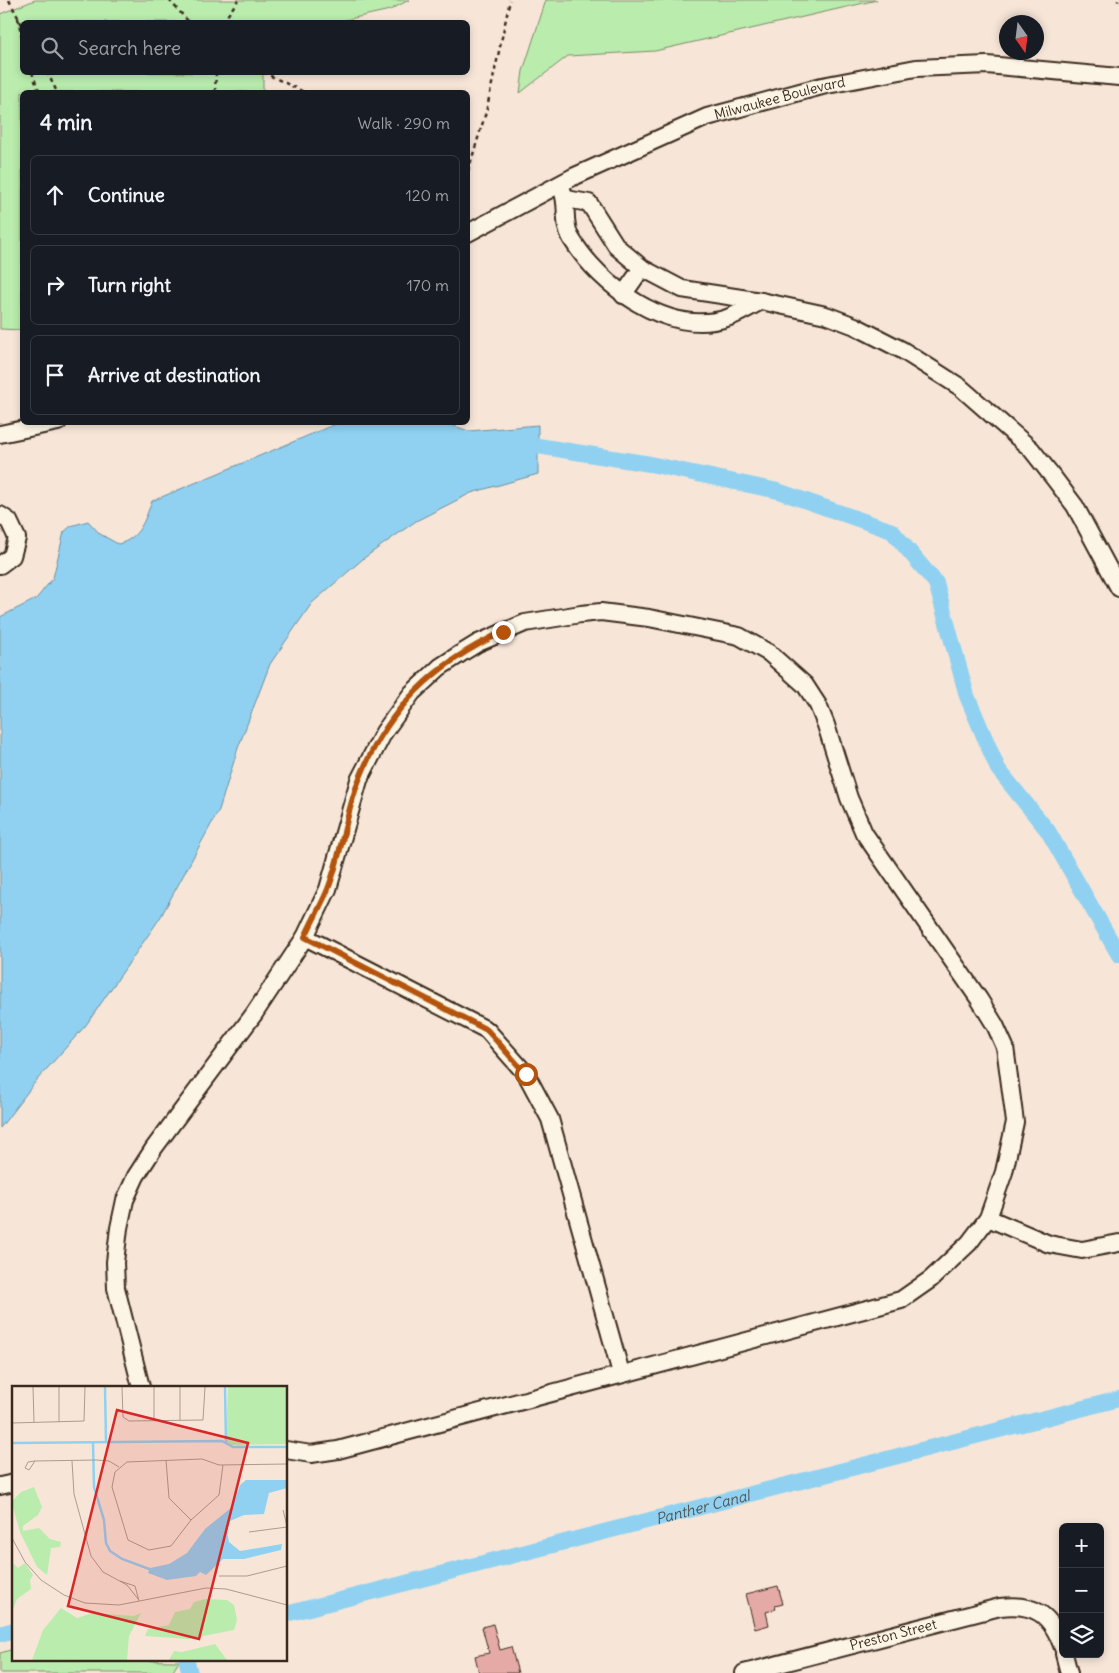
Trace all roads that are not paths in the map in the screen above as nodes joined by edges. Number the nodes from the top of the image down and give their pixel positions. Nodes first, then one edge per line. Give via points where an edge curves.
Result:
1 (1119, 77) edge
2 (559, 184) junction
3 (566, 200) junction
4 (470, 232) edge
5 (642, 268) junction
6 (623, 295) junction
7 (762, 301) junction
8 (44, 425) edge
9 (0, 434) edge
10 (0, 515) edge
11 (0, 565) edge
12 (1119, 588) edge
13 (305, 937) junction
14 (988, 1218) junction
15 (1119, 1243) edge
16 (622, 1373) junction
17 (141, 1386) edge
18 (288, 1450) edge
19 (1059, 1637) edge
20 (1065, 1658) edge
21 (802, 1666) edge
22 (744, 1673) edge
23 (1069, 1673) edge

1 - 2 street, Milwaukee Boulevard via 987,65 916,68 822,86 707,117
2 - 3 street
2 - 4 street, Milwaukee Boulevard
3 - 5 street via 589,203 617,247
3 - 6 street via 570,236
5 - 6 street
5 - 7 street via 682,289
6 - 7 street via 661,316 702,321 726,318
7 - 12 street via 826,315 855,326 902,350 960,387 1031,449 1053,476 1075,506
8 - 9 street
10 - 11 street via 10,521 17,538 12,556
13 - 14 street via 328,889 351,804 367,761 412,693 440,668 478,643 525,624 581,614 601,612 648,618 739,636 755,643 788,668 818,705 864,833 979,999 1004,1047 1015,1122 1004,1172
13 - 16 street via 487,1030 526,1074 550,1119
13 - 17 street via 249,1021 154,1148 125,1200 115,1262 116,1288
14 - 15 street via 1049,1244 1082,1250
14 - 16 street via 969,1243 901,1300
16 - 18 street via 338,1450 311,1454
19 - 21 street, Preston Street via 1042,1613 1018,1605 1000,1607
20 - 23 street
21 - 22 street, Preston Street

